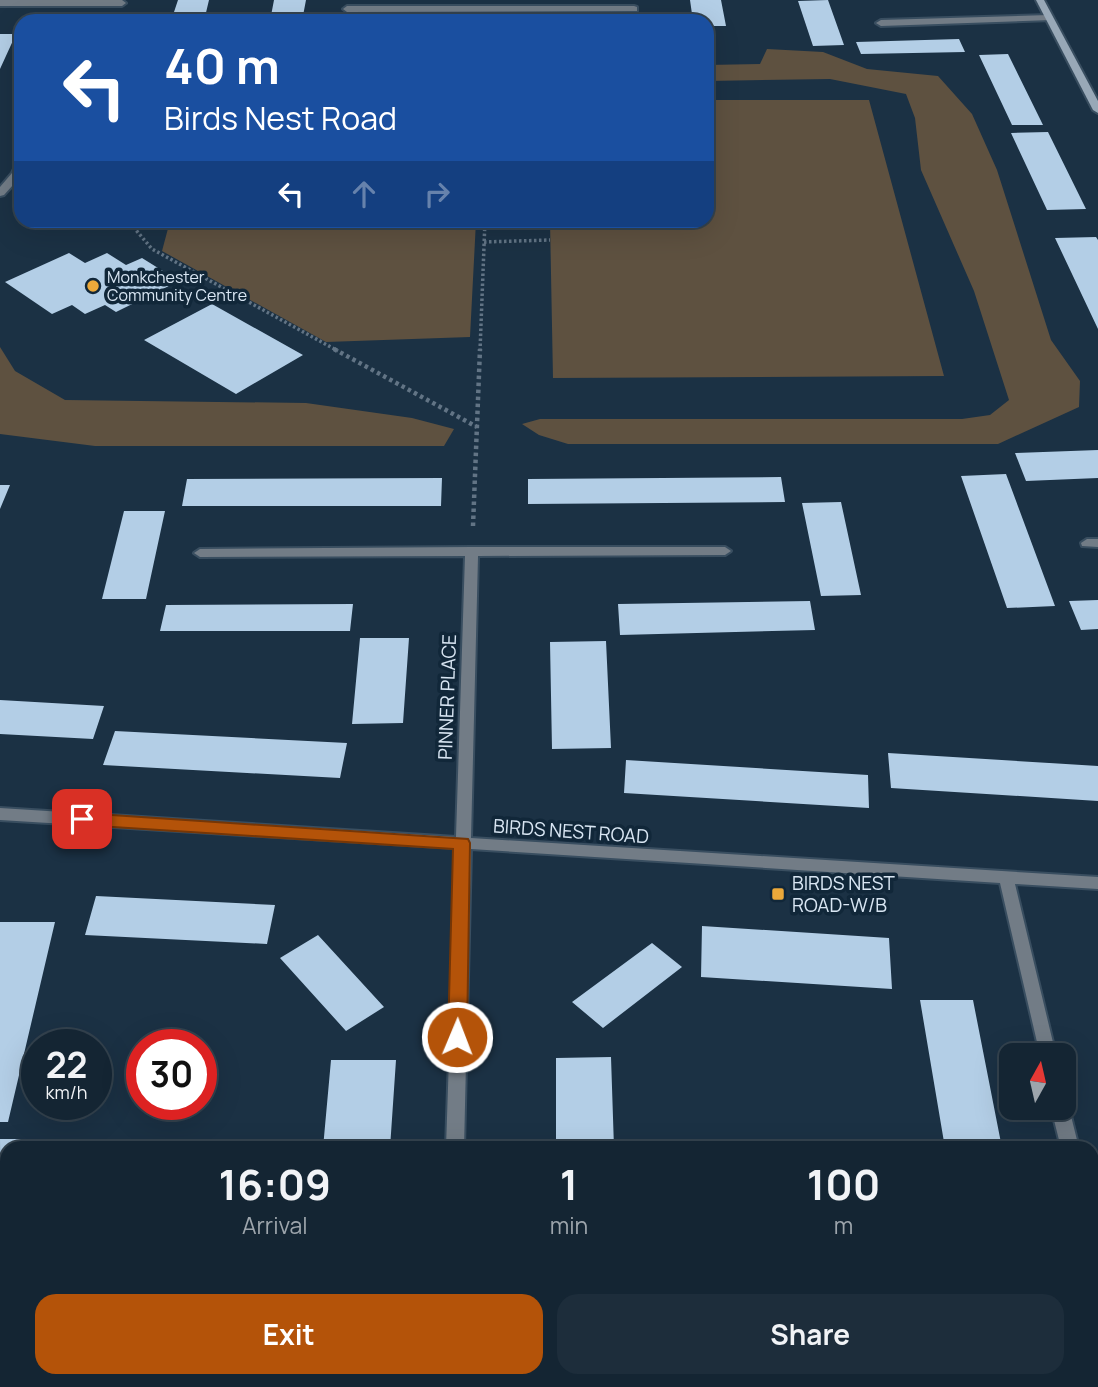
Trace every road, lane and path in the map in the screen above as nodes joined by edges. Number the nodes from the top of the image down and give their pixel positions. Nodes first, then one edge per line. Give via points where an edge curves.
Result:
1 (1040, 0) edge
2 (0, 3) edge
3 (122, 3) dead end
4 (494, 5) edge
5 (347, 9) dead end
6 (634, 9) dead end
7 (1049, 18) junction
8 (881, 23) dead end
9 (1098, 110) edge
10 (14, 177) edge
11 (0, 193) edge
12 (135, 228) edge
13 (485, 228) edge
14 (550, 240) dead end
15 (484, 242) junction
16 (477, 427) junction
17 (471, 551) junction
18 (725, 551) dead end
19 (200, 552) dead end
20 (0, 814) edge
21 (462, 843) junction
22 (1006, 877) junction
23 (1098, 883) edge
24 (1045, 1043) edge
25 (1063, 1120) edge
26 (455, 1141) edge
27 (1068, 1141) edge

1 - 7 street
2 - 3 street
4 - 5 street
4 - 6 street
7 - 8 street
7 - 9 street
10 - 11 street
12 - 16 path via 152,249
13 - 15 path
14 - 15 path
15 - 16 path
16 - 17 path
17 - 18 street
17 - 19 street
17 - 21 street, PINNER PLACE
20 - 21 street, BIRDS NEST ROAD
21 - 22 street, BIRDS NEST ROAD
21 - 26 street, PINNER PLACE
22 - 23 street, BIRDS NEST ROAD
22 - 24 street
25 - 27 street

